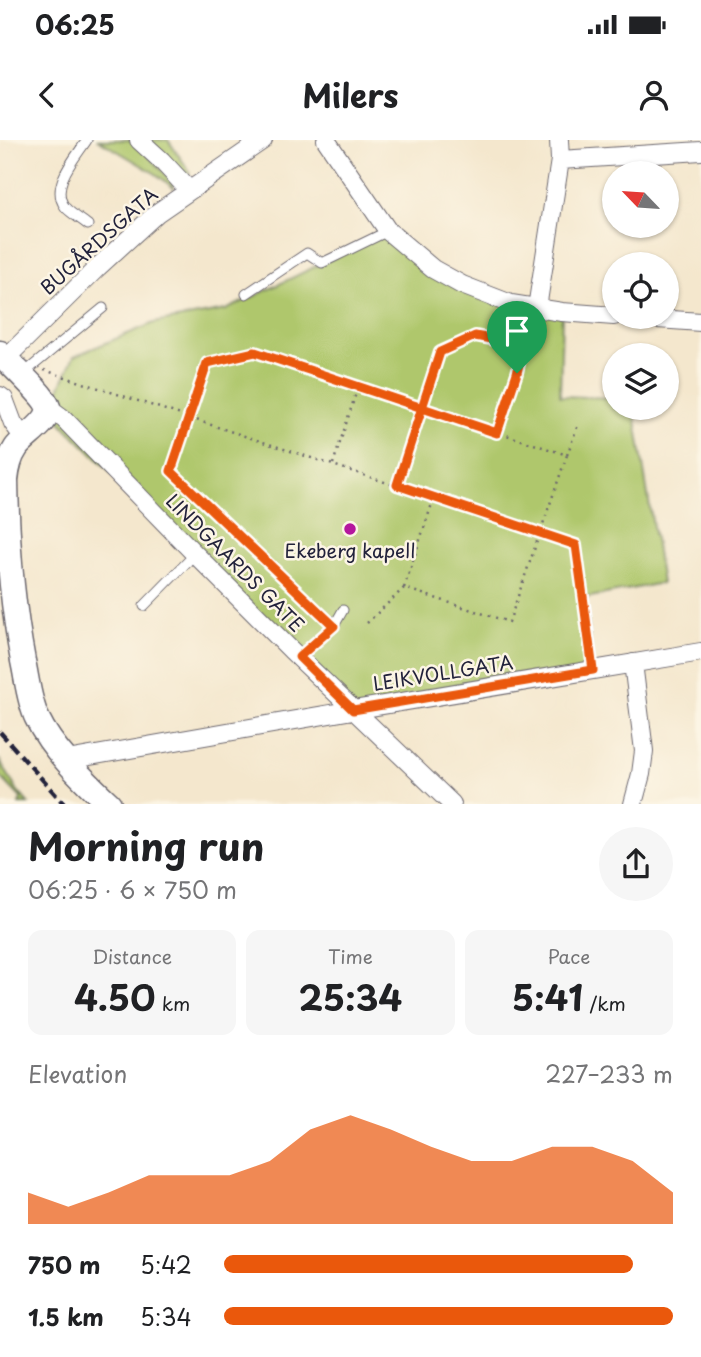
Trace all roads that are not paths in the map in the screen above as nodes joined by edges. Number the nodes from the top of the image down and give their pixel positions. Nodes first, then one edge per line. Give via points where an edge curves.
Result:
1 (87, 140) edge
2 (139, 140) edge
3 (263, 140) edge
4 (326, 140) edge
5 (559, 140) edge
6 (701, 151) edge
7 (560, 160) junction
8 (190, 190) junction
9 (88, 225) dead end
10 (388, 231) junction
11 (246, 294) dead end
12 (103, 308) dead end
13 (537, 308) junction
14 (602, 315) edge
15 (679, 320) edge
16 (701, 322) edge
17 (16, 364) edge
18 (0, 396) edge
19 (49, 411) junction
20 (24, 438) junction
21 (195, 554) junction
22 (144, 606) dead end
23 (343, 610) dead end
24 (701, 652) edge
25 (299, 657) junction
26 (633, 663) junction
27 (353, 710) junction
28 (67, 761) junction
29 (447, 802) edge
30 (109, 804) edge
31 (633, 804) edge

1 - 9 lane via 64,177 60,196 64,206
2 - 8 street
3 - 8 street, BUGÅRDSGATA
4 - 10 street
5 - 7 street
6 - 7 street
7 - 13 street
8 - 17 street, BUGÅRDSGATA via 157,213 98,267
10 - 11 lane via 322,263 307,253
10 - 13 street via 433,269 462,285 511,304
12 - 17 lane
13 - 14 street
15 - 16 street
17 - 19 main road
18 - 20 street
19 - 20 main road
19 - 21 street, LINDGAARDS GATE via 64,419
20 - 28 main road via 11,456 6,480 14,611 33,709
21 - 22 lane
21 - 25 street, LINDGAARDS GATE
23 - 25 lane via 334,626
24 - 26 street, LEIKVOLLGATA
25 - 27 street, LINDGAARDS GATE
26 - 27 street, LEIKVOLLGATA
26 - 31 street via 644,751
27 - 28 street, LEIKVOLLGATA
27 - 29 street, LINDGAARDS GATE
28 - 30 main road

